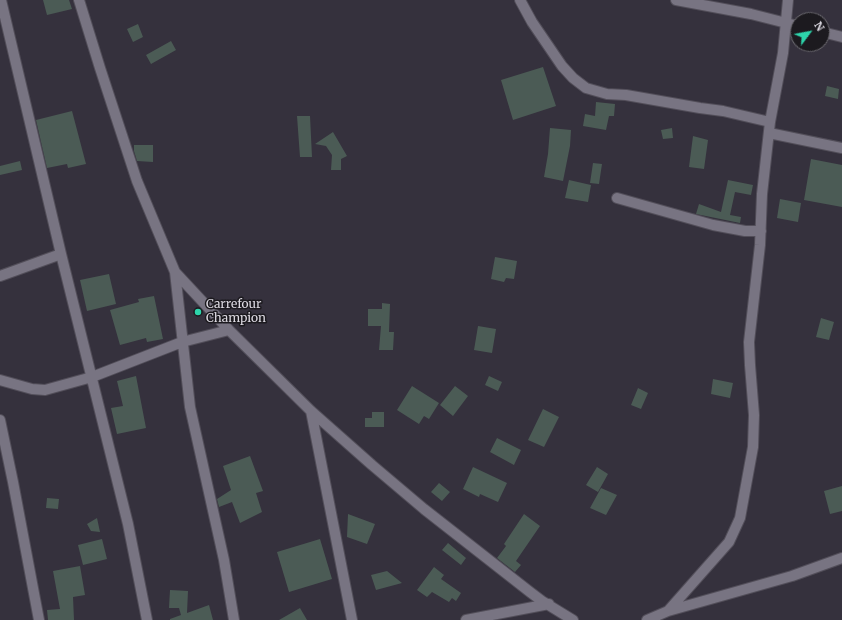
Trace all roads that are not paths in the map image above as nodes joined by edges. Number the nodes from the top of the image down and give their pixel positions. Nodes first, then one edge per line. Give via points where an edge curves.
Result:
1 (1, 0) edge
2 (79, 0) edge
3 (520, 0) edge
4 (676, 0) edge
5 (788, 0) edge
6 (787, 23) junction
7 (790, 24) edge
8 (830, 34) edge
9 (842, 36) edge
10 (770, 122) junction
11 (769, 133) junction
12 (842, 148) edge
13 (617, 198) dead end
14 (762, 230) junction
15 (61, 254) junction
16 (175, 272) junction
17 (0, 276) edge
18 (229, 330) junction
19 (182, 342) junction
20 (92, 377) junction
21 (0, 380) edge
22 (311, 411) junction
23 (0, 420) edge
24 (842, 558) edge
25 (549, 604) junction
26 (668, 611) junction
27 (39, 620) edge
28 (147, 620) edge
29 (234, 620) edge
30 (352, 620) edge
31 (466, 620) edge
32 (573, 620) edge
33 (647, 620) edge

1 - 15 street
2 - 16 street via 137,181
3 - 10 street via 562,66 572,78 586,88 607,94 723,111
4 - 6 street
5 - 6 street
6 - 7 street
6 - 10 street
8 - 9 street
10 - 11 street
11 - 12 street
11 - 14 street via 762,194
13 - 14 street via 713,225
14 - 26 street via 749,342 754,415 753,447 740,518 729,542
15 - 17 street
15 - 20 street
16 - 18 street
16 - 19 street
18 - 19 street
18 - 22 street
19 - 20 street
19 - 29 street via 190,407 224,560
20 - 21 street via 45,390
20 - 28 street via 128,524
22 - 25 street via 424,509
22 - 30 street
23 - 27 street
24 - 26 street via 792,576
25 - 31 street
25 - 32 street
26 - 33 street

